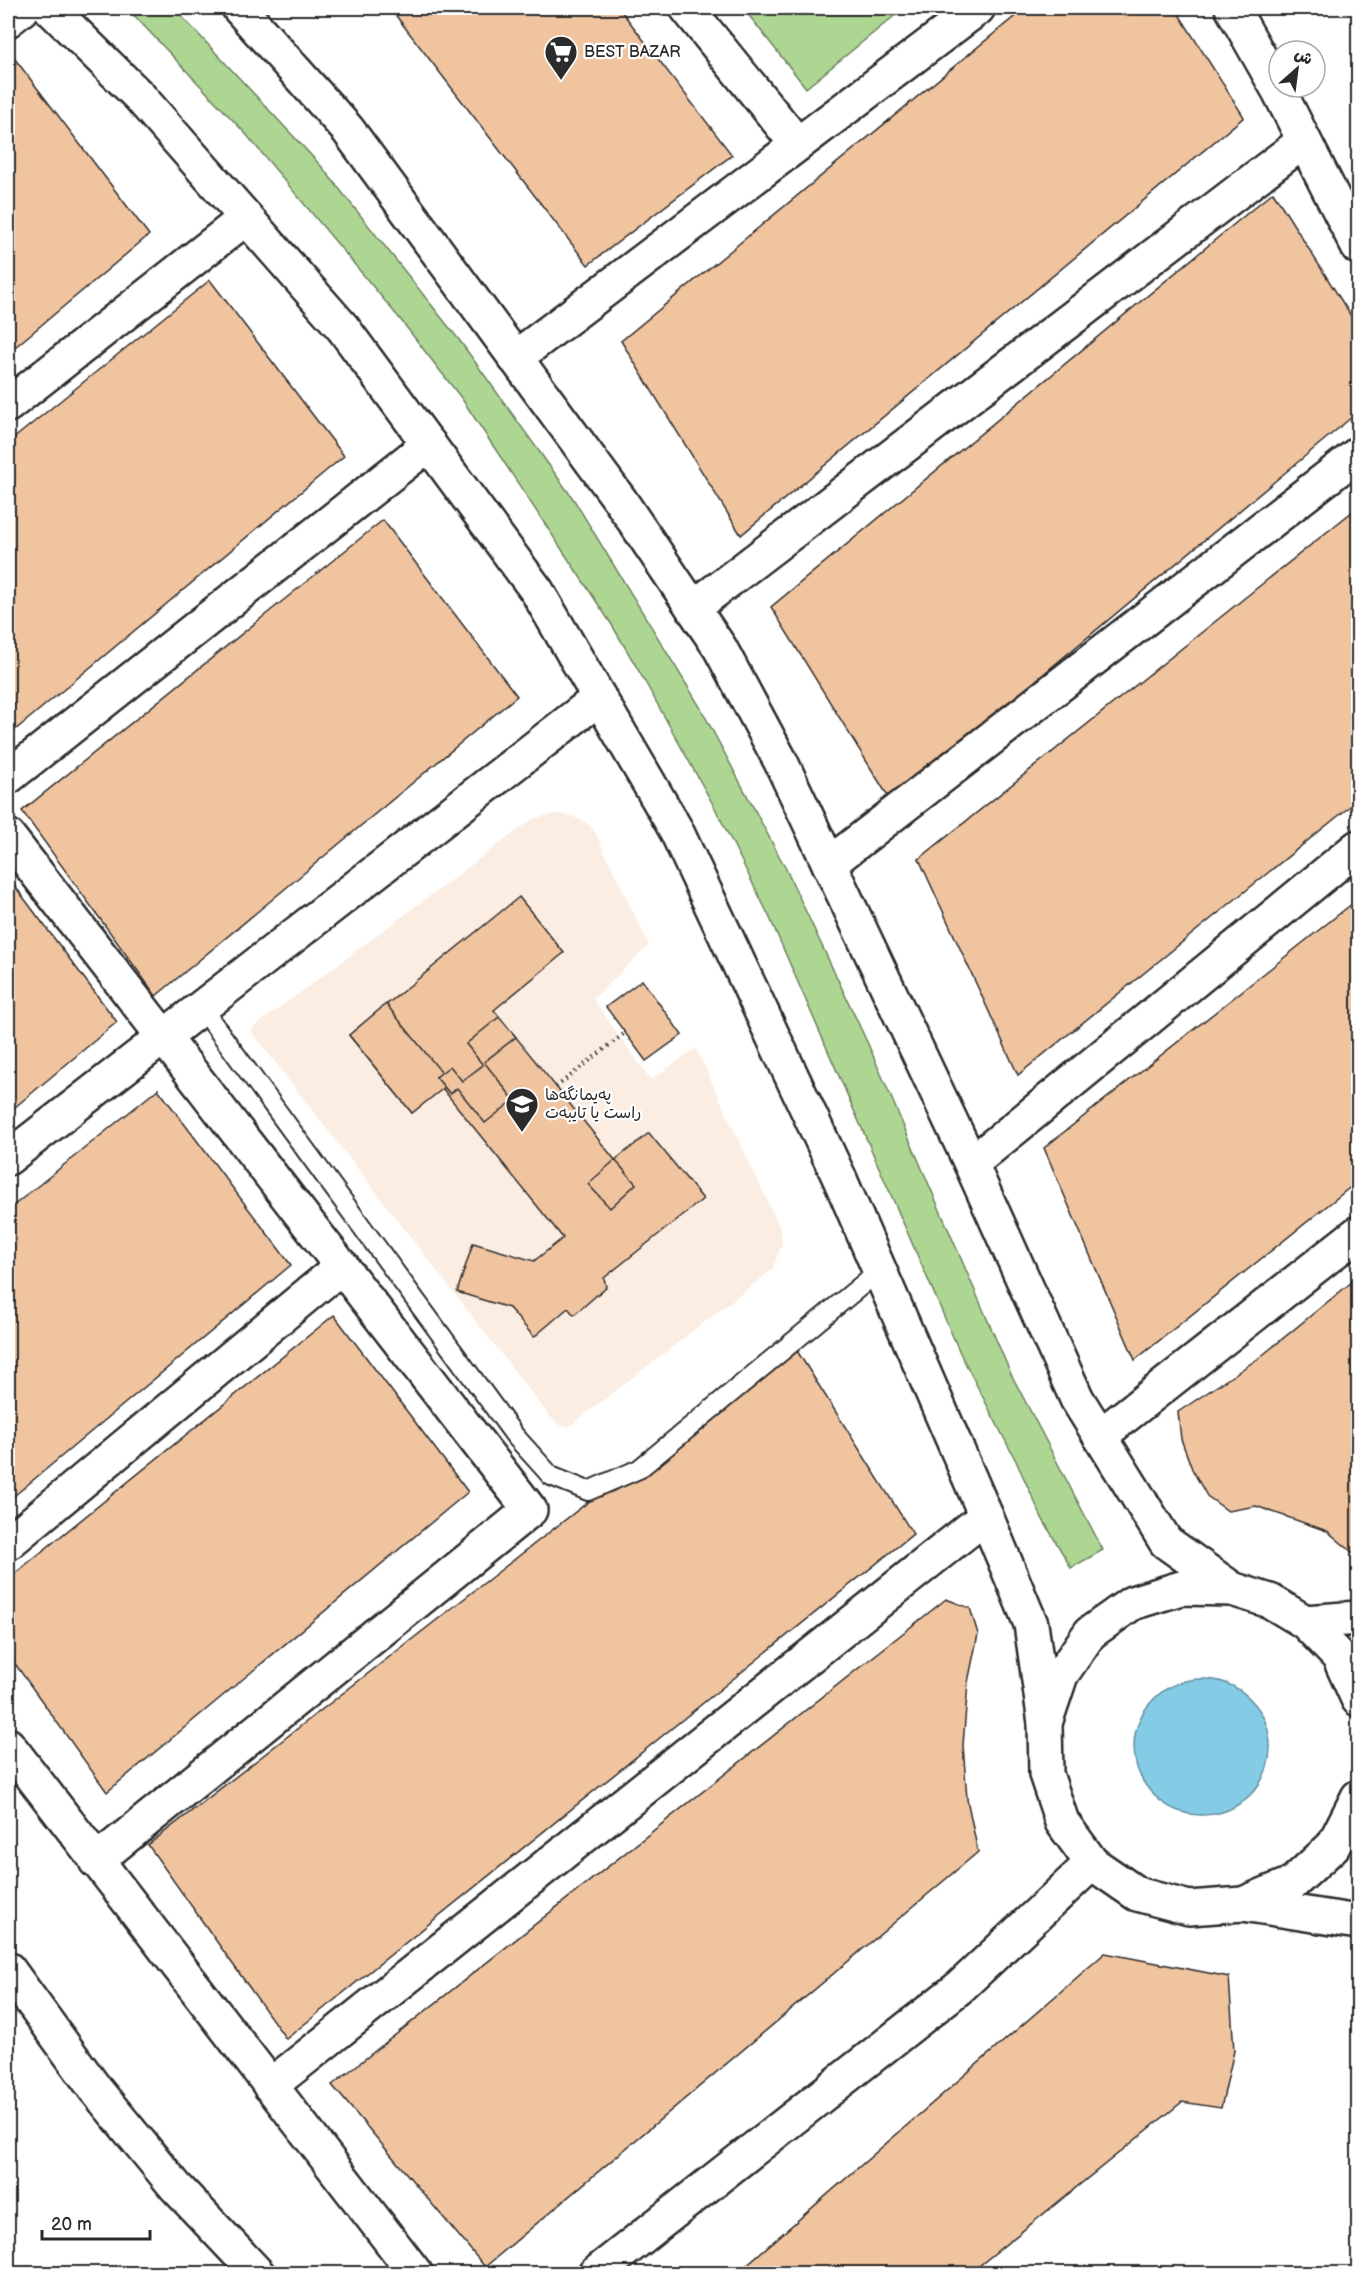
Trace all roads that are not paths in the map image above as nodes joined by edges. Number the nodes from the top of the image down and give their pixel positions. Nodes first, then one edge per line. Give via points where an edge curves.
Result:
1 (23, 8) edge
2 (50, 8) edge
3 (239, 8) edge
4 (687, 8) edge
5 (978, 8) edge
6 (1232, 8) edge
7 (8, 20) edge
8 (1304, 141) junction
9 (797, 144) junction
10 (246, 218) junction
11 (1359, 247) edge
12 (515, 358) junction
13 (8, 405) edge
14 (429, 444) junction
15 (1359, 454) edge
16 (693, 609) junction
17 (599, 698) junction
18 (8, 777) edge
19 (8, 836) edge
20 (1359, 846) edge
21 (829, 864) junction
22 (201, 1007) junction
23 (164, 1036) junction
24 (8, 1158) edge
25 (971, 1164) junction
26 (1359, 1233) edge
27 (342, 1266) junction
28 (880, 1270) junction
29 (1100, 1436) junction
30 (986, 1516) junction
31 (8, 1543) edge
32 (1232, 1589) junction
33 (1359, 1618) edge
34 (1305, 1622) junction
35 (1359, 1699) edge
36 (1045, 1723) junction
37 (8, 1745) edge
38 (1359, 1797) edge
39 (96, 1861) junction
40 (1092, 1863) junction
41 (1243, 1904) junction
42 (1359, 1922) edge
43 (8, 1969) edge
44 (270, 2086) junction
45 (258, 2274) edge
46 (416, 2274) edge
47 (595, 2274) edge

1 - 7 street
2 - 10 street via 139,96
3 - 12 street via 348,130
4 - 9 street
5 - 9 street
6 - 8 street
8 - 11 street
8 - 16 street
9 - 12 street
10 - 13 street
10 - 14 street via 343,328
12 - 16 street via 620,500
14 - 17 street via 537,591
14 - 18 street
15 - 21 street
16 - 21 street via 720,648 780,760
17 - 22 street
17 - 28 street via 676,830
19 - 23 street
20 - 25 street
21 - 25 street
22 - 23 street
22 - 28 lane via 515,1436 551,1476 588,1491 639,1469
23 - 24 street
23 - 27 street
25 - 29 street via 1077,1399
26 - 29 street
27 - 31 street
27 - 39 street via 530,1510
28 - 30 street
29 - 32 street via 1166,1542
30 - 36 street via 1030,1624
30 - 44 street
32 - 34 street via 1270,1600
32 - 36 street via 1181,1588 1132,1603 1090,1633 1061,1674
33 - 34 street
34 - 35 street via 1339,1657
36 - 40 street via 1046,1774 1062,1822
37 - 39 street
38 - 41 street via 1333,1846 1293,1883
39 - 44 street
40 - 41 street via 1137,1894 1189,1908
40 - 47 street via 960,1987
41 - 42 street
43 - 45 street via 96,2090 175,2186
44 - 46 street

